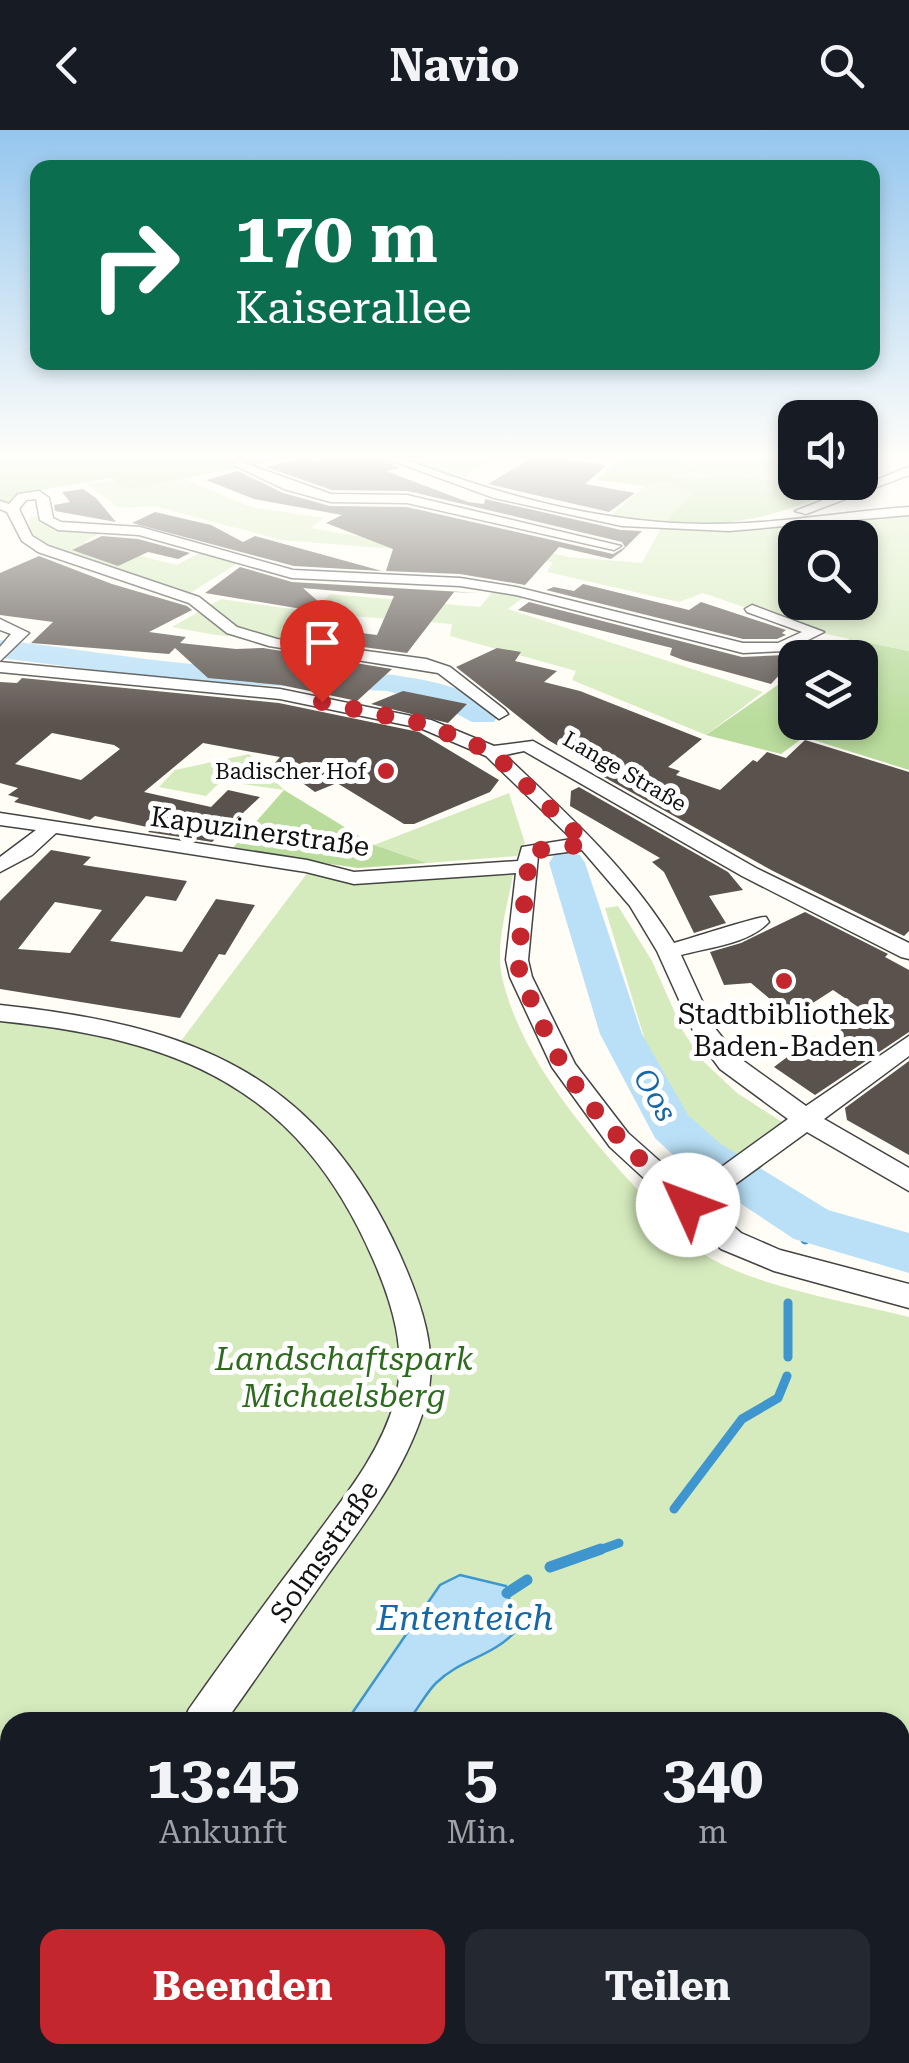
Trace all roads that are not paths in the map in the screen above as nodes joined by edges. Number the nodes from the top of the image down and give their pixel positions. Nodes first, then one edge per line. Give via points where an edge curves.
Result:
1 (39, 545) edge
2 (193, 545) edge
3 (610, 545) edge
4 (614, 546) dead end
5 (752, 609) dead end
6 (0, 624) edge
7 (0, 656) edge
8 (0, 667) edge
9 (499, 714) dead end
10 (492, 752) junction
11 (0, 819) edge
12 (52, 826) junction
13 (587, 844) junction
14 (0, 866) edge
15 (527, 866) junction
16 (758, 922) dead end
17 (668, 951) junction
18 (909, 952) edge
19 (0, 1013) edge
20 (909, 1044) edge
21 (807, 1120) junction
22 (909, 1181) edge
23 (688, 1205) junction
24 (909, 1296) edge
25 (209, 1712) edge

1 - 9 street via 194,600 232,630 444,670
2 - 5 street via 292,574 516,591 743,648 780,648 816,632
3 - 4 street
6 - 7 street via 21,633
8 - 10 street, Lange Straße via 280,694 425,724
10 - 13 street
10 - 18 street, Lange Straße via 527,744 749,872
11 - 12 street, Kapuzinerstraße
12 - 14 street
12 - 15 street, Kapuzinerstraße via 354,878
13 - 15 street via 530,851
13 - 17 street via 639,902
15 - 23 street via 520,976 564,1067 619,1140
16 - 17 street
17 - 21 street via 703,1030 729,1063
19 - 25 street, Solmsstraße via 124,1029 209,1058 259,1087 314,1138 358,1197 406,1308 415,1350 412,1398 384,1463
20 - 21 street
21 - 22 street
21 - 23 street
23 - 24 street via 731,1241 774,1260

